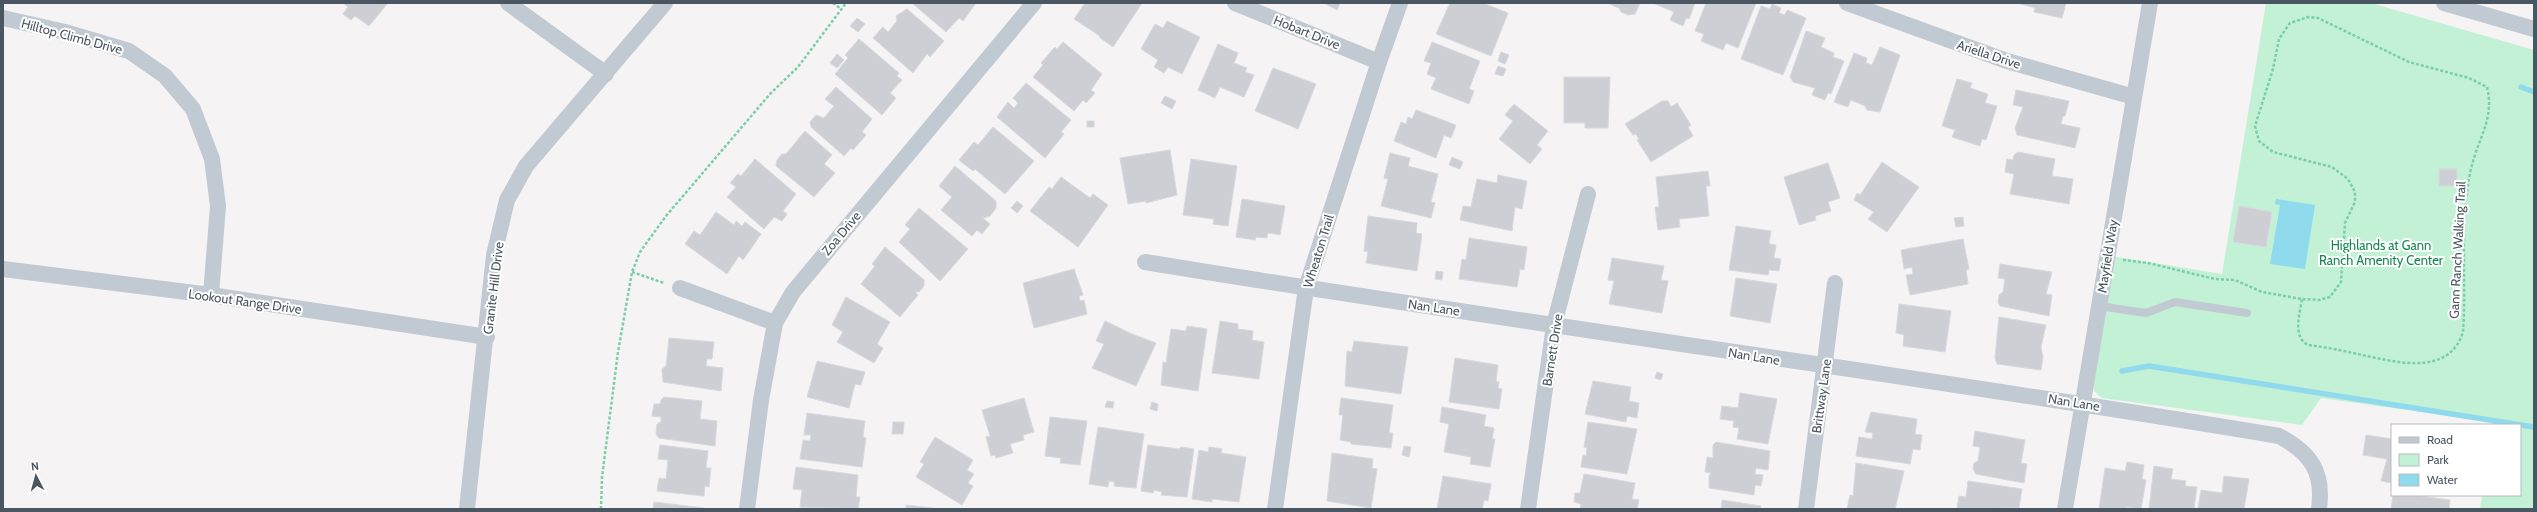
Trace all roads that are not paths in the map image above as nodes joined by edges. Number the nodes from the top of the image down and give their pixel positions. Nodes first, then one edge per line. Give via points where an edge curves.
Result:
1 (508, 3) edge
2 (666, 3) edge
3 (1034, 3) edge
4 (1235, 3) edge
5 (1400, 3) edge
6 (1847, 3) edge
7 (2150, 3) edge
8 (2444, 3) edge
9 (3, 18) edge
10 (2534, 29) edge
11 (1379, 62) junction
12 (606, 74) junction
13 (2134, 98) junction
14 (1588, 194) dead end
15 (1145, 262) dead end
16 (3, 269) edge
17 (1835, 283) dead end
18 (680, 288) road end
19 (1306, 288) junction
20 (211, 295) junction
21 (2099, 306) junction
22 (2247, 312) dead end
23 (776, 323) junction
24 (1554, 325) junction
25 (487, 337) junction
26 (1826, 367) junction
27 (2082, 403) junction
28 (2319, 506) edge
29 (467, 509) edge
30 (746, 509) edge
31 (1275, 509) edge
32 (1528, 509) edge
33 (1806, 509) edge
34 (2065, 509) edge

1 - 12 street
2 - 12 street, Granite Hill Drive
3 - 23 street, Zoa Drive via 793,292
4 - 11 street, Hobart Drive
5 - 11 street, Wheaton Trail
6 - 13 street, Ariella Drive via 2007,60
7 - 13 street, Mayfield Way
8 - 10 street
9 - 20 street, Hilltop Climb Drive via 65,32 129,51 165,76 193,109 212,159 218,206
11 - 19 street, Wheaton Trail
12 - 25 street, Granite Hill Drive via 526,166 507,200 494,256
13 - 21 street, Mayfield Way
14 - 24 street, Barnett Drive
15 - 19 street, Nan Lane
16 - 20 street, Lookout Range Drive
17 - 26 street, Brittway Lane
18 - 23 street
19 - 24 street, Nan Lane
19 - 31 street, Wheaton Trail
20 - 25 street, Lookout Range Drive
21 - 22 lane via 2146,313 2175,302
21 - 27 street, Mayfield Way
23 - 30 street, Zoa Drive via 761,400
24 - 26 street, Nan Lane
24 - 32 street, Barnett Drive
25 - 29 street, Granite Hill Drive
26 - 27 street, Nan Lane
26 - 33 street, Brittway Lane
27 - 28 street, Nan Lane via 2279,436 2299,447 2311,461 2320,479
27 - 34 street, Mayfield Way

